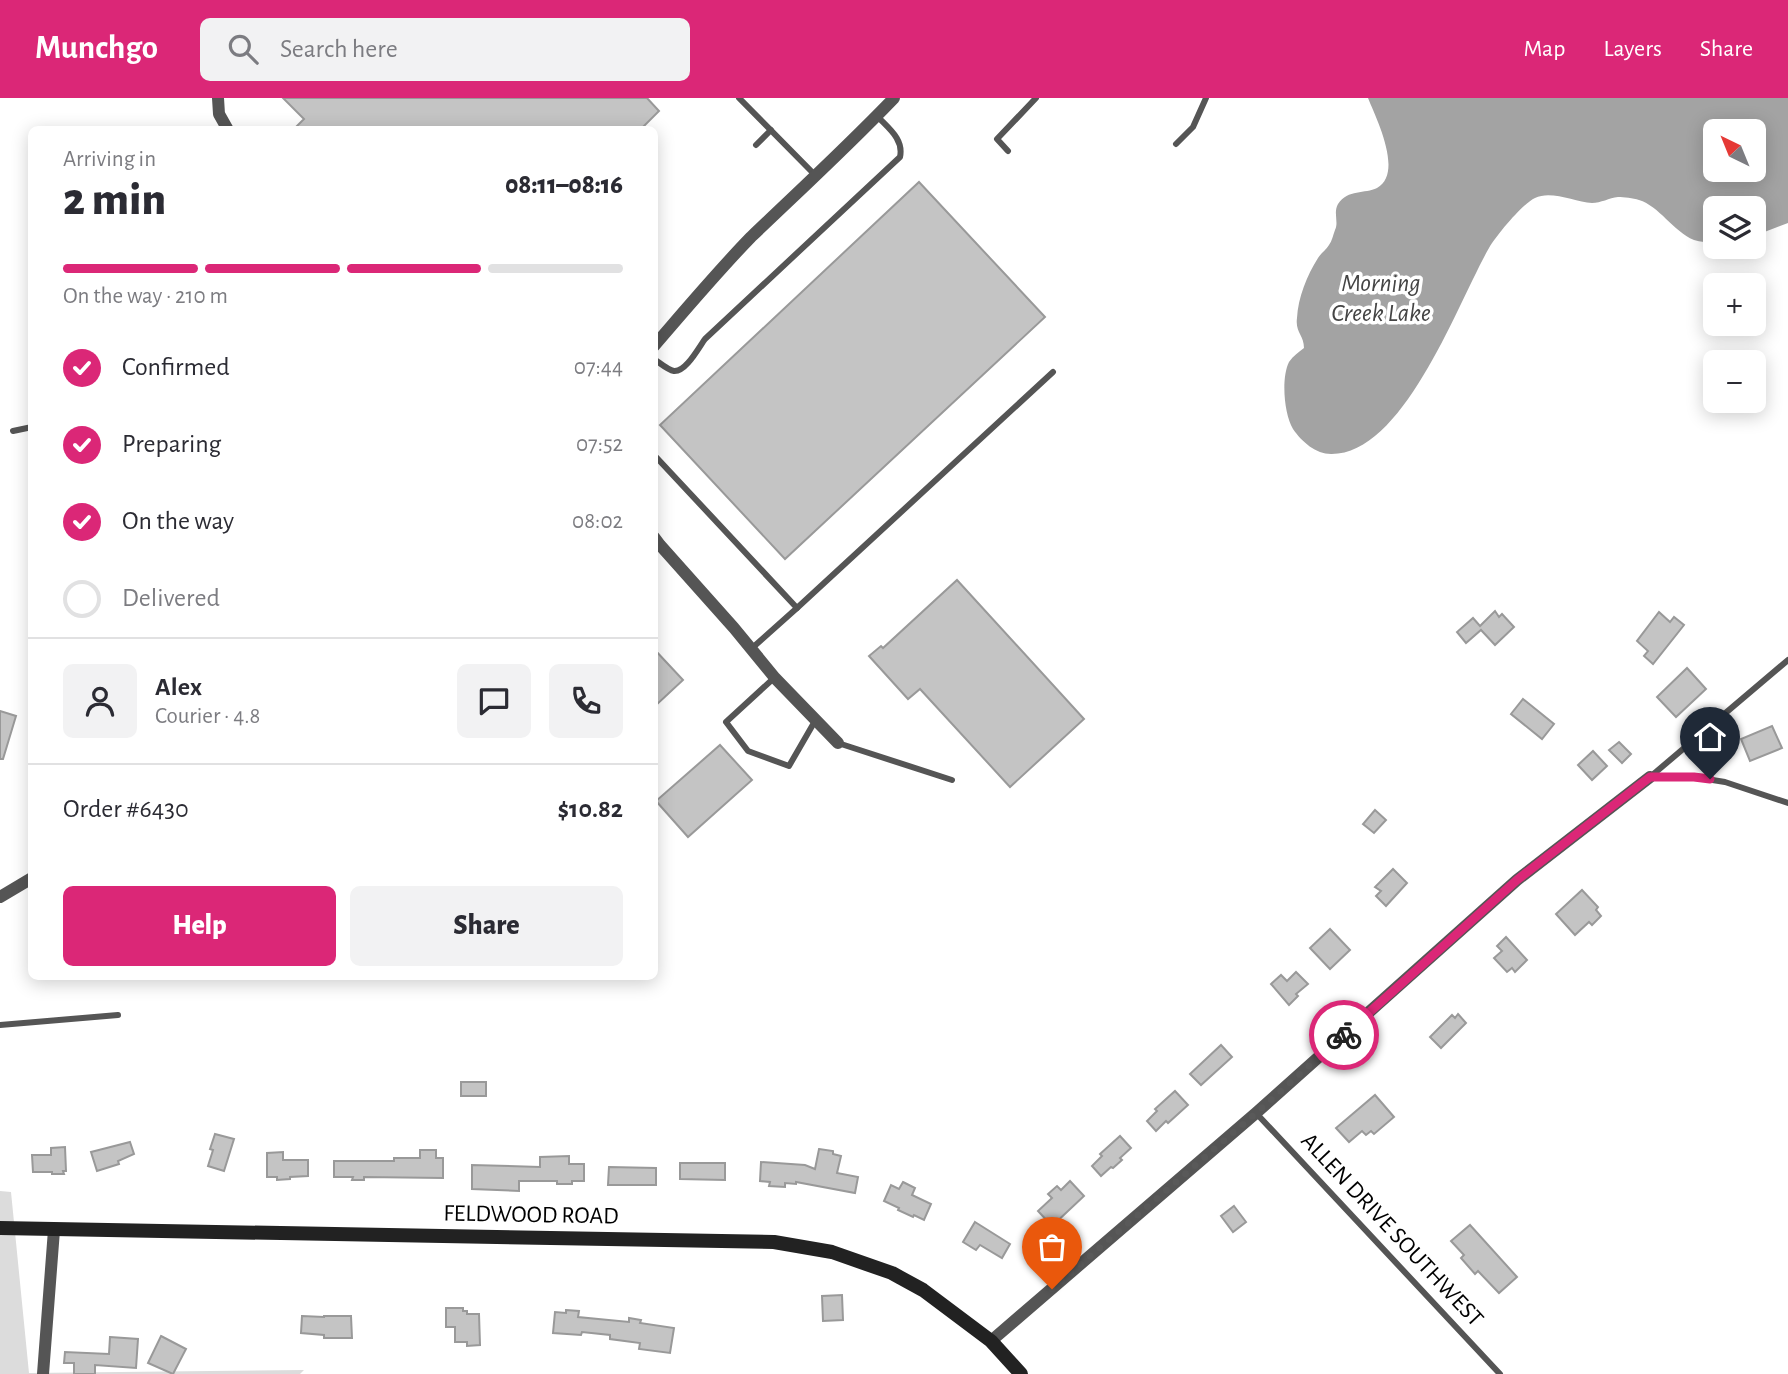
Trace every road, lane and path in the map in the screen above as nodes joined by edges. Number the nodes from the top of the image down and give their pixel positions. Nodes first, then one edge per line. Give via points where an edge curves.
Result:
1 (218, 98) edge
2 (738, 98) edge
3 (894, 98) edge
4 (1036, 98) edge
5 (1206, 98) edge
6 (877, 116) junction
7 (226, 126) edge
8 (771, 130) junction
9 (1176, 144) dead end
10 (756, 145) dead end
11 (1008, 150) dead end
12 (816, 176) junction
13 (658, 342) edge
14 (658, 362) edge
15 (1053, 372) dead end
16 (28, 427) edge
17 (13, 431) dead end
18 (658, 459) edge
19 (658, 546) edge
20 (797, 608) junction
21 (751, 649) junction
22 (1788, 660) edge
23 (775, 678) junction
24 (815, 721) junction
25 (838, 743) joint
26 (1650, 777) junction
27 (952, 780) dead end
28 (1788, 803) edge
29 (28, 880) edge
30 (0, 897) edge
31 (118, 1015) dead end
32 (0, 1025) edge
33 (1256, 1113) junction
34 (0, 1228) edge
35 (54, 1230) junction
36 (991, 1341) junction
37 (43, 1374) edge
38 (1021, 1374) edge
39 (1500, 1374) edge

1 - 7 street
2 - 8 lane
3 - 6 street
4 - 11 lane via 996,139
5 - 9 lane via 1193,127
6 - 12 street
6 - 14 lane via 897,137 900,157 705,339 680,370 672,371
8 - 10 lane
8 - 12 lane
12 - 13 street via 735,255
15 - 20 lane
16 - 17 lane
18 - 20 lane
19 - 21 street
20 - 21 lane
21 - 23 street
22 - 26 lane
23 - 24 street
23 - 24 lane via 726,722 748,751 789,766
24 - 25 street
25 - 27 lane
26 - 28 lane via 1725,782
26 - 33 street via 1517,880
29 - 30 street
31 - 32 lane
33 - 36 street
33 - 39 lane, ALLEN DRIVE SOUTHWEST
34 - 35 street, FELDWOOD ROAD
35 - 36 street, FELDWOOD ROAD via 774,1242 832,1252 892,1273 923,1290
35 - 37 street
36 - 38 street, FELDWOOD ROAD

